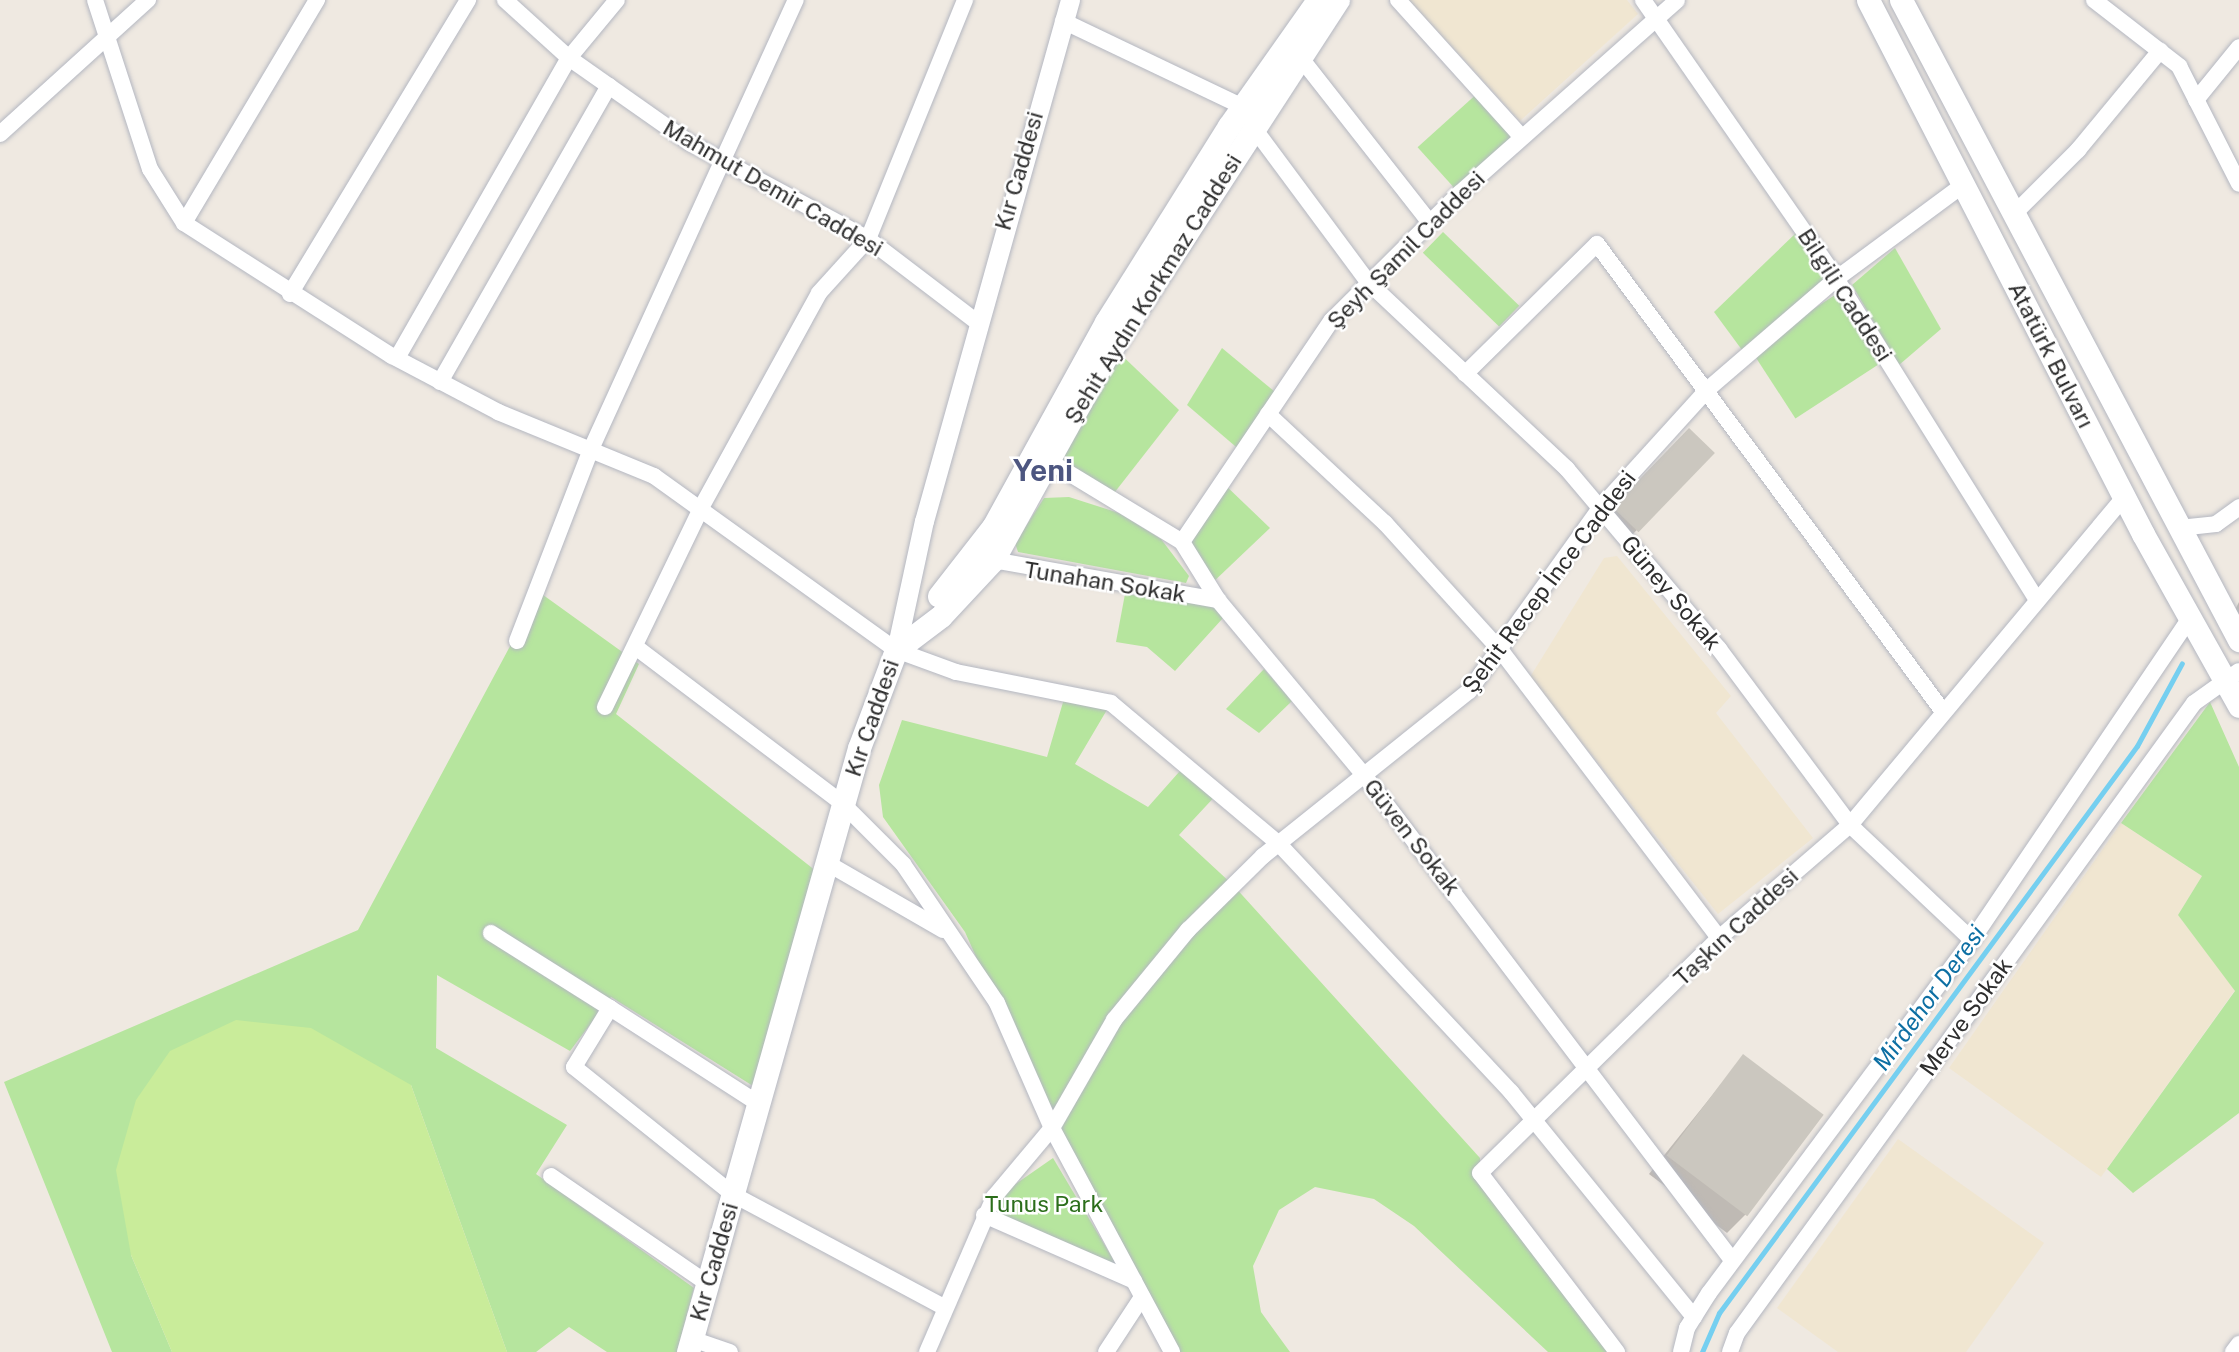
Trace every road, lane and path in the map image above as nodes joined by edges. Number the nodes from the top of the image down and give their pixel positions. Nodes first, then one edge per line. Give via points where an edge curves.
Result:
1 (95, 0) edge
2 (148, 0) edge
3 (317, 0) edge
4 (468, 0) edge
5 (505, 0) edge
6 (617, 0) edge
7 (796, 0) edge
8 (965, 0) edge
9 (1070, 0) edge
10 (1318, 0) edge
11 (1338, 0) edge
12 (1398, 0) edge
13 (1643, 0) edge
14 (1677, 0) edge
15 (1868, 0) edge
16 (1901, 0) edge
17 (2094, 0) edge
18 (1656, 18) junction
19 (1063, 21) junction
20 (107, 34) junction
21 (2239, 47) edge
22 (2160, 51) junction
23 (1300, 57) junction
24 (569, 58) junction
25 (609, 86) junction
26 (2196, 100) junction
27 (1248, 117) junction
28 (0, 134) edge
29 (1522, 137) junction
30 (723, 161) junction
31 (2239, 184) edge
32 (1963, 185) junction
33 (2014, 214) junction
34 (184, 223) junction
35 (1430, 223) junction
36 (868, 239) junction
37 (1836, 279) junction
38 (1369, 284) junction
39 (290, 294) junction
40 (977, 322) junction
41 (397, 358) junction
42 (1465, 373) junction
43 (440, 382) junction
44 (1708, 389) junction
45 (1268, 414) junction
46 (592, 447) junction
47 (1049, 461) junction
48 (2124, 497) junction
49 (702, 506) junction
50 (2239, 507) edge
51 (1600, 508) junction
52 (2179, 528) junction
53 (1182, 542) junction
54 (993, 560) junction
55 (2036, 599) junction
56 (1218, 600) junction
57 (2191, 617) junction
58 (2237, 626) edge
59 (517, 641) dead end
60 (904, 643) junction
61 (637, 648) junction
62 (1502, 652) junction
63 (2226, 679) edge
64 (2239, 706) edge
65 (605, 707) dead end
66 (1942, 710) junction
67 (1367, 779) junction
68 (843, 804) junction
69 (1850, 825) junction
70 (1279, 844) junction
71 (827, 863) junction
72 (491, 933) dead end
73 (948, 933) junction
74 (1719, 937) junction
75 (1972, 940) junction
76 (610, 1008) junction
77 (1591, 1069) junction
78 (759, 1104) junction
79 (1536, 1121) junction
80 (1052, 1128) junction
81 (551, 1176) dead end
82 (734, 1195) junction
83 (984, 1215) junction
84 (1732, 1260) junction
85 (1134, 1281) junction
86 (708, 1283) junction
87 (1142, 1297) junction
88 (944, 1307) junction
89 (1693, 1317) junction
90 (2239, 1344) edge
91 (690, 1346) edge
92 (730, 1352) edge
93 (927, 1352) edge
94 (1106, 1352) edge
95 (1171, 1352) edge
96 (1617, 1352) edge
97 (1681, 1352) edge
98 (1730, 1352) edge
99 (2233, 1352) edge

1 - 20 street
2 - 20 street
3 - 34 street
4 - 39 street
5 - 24 street, Mahmut Demir Caddesi
6 - 24 street
7 - 30 street
8 - 36 street
9 - 19 street, Kır Caddesi
10 - 27 main road, Şehit Aydın Korkmaz Caddesi
11 - 23 main road, Şehit Aydın Korkmaz Caddesi
12 - 29 street
13 - 18 street, Bilgili Caddesi
14 - 18 street, Şeyh Şamil Caddesi
15 - 32 main road, Atatürk Bulvarı
16 - 33 main road, Atatürk Bulvarı
17 - 22 street
18 - 29 street, Şeyh Şamil Caddesi
18 - 37 street, Bilgili Caddesi
19 - 27 street
19 - 40 street, Kır Caddesi
20 - 28 street
20 - 34 street via 150,169
21 - 26 street
22 - 26 street via 2179,65
22 - 33 street via 2078,150
23 - 27 main road, Şehit Aydın Korkmaz Caddesi
23 - 35 street
24 - 25 street, Mahmut Demir Caddesi
24 - 41 street
25 - 30 street, Mahmut Demir Caddesi
25 - 43 street
26 - 31 street
27 - 38 street, Güney Sokak
27 - 47 main road, Şehit Aydın Korkmaz Caddesi
27 - 60 main road, Şehit Aydın Korkmaz Caddesi via 1106,322 993,527
29 - 35 street, Şeyh Şamil Caddesi
30 - 36 street, Mahmut Demir Caddesi
30 - 46 street
32 - 37 street, Şehit Recep İnce Caddesi
32 - 48 main road, Atatürk Bulvarı
33 - 52 main road, Atatürk Bulvarı
34 - 39 street
35 - 38 street, Şeyh Şamil Caddesi
36 - 40 street, Mahmut Demir Caddesi
36 - 49 street via 819,293
37 - 44 street, Şehit Recep İnce Caddesi
37 - 55 street, Bilgili Caddesi
38 - 42 street, Güney Sokak
38 - 45 street, Şeyh Şamil Caddesi via 1332,320
39 - 41 street
40 - 60 street, Kır Caddesi
41 - 43 street
42 - 44 street via 1597,244
42 - 51 street, Güney Sokak
43 - 46 street via 498,412
44 - 51 street, Şehit Recep İnce Caddesi
44 - 66 street
45 - 53 street, Şeyh Şamil Caddesi
45 - 62 street via 1385,523
46 - 49 street
46 - 59 street
47 - 53 street, Güven Sokak
47 - 54 main road, Şehit Aydın Korkmaz Caddesi
48 - 55 street, Taşkın Caddesi
48 - 57 main road, Atatürk Bulvarı
49 - 60 street
49 - 61 street
50 - 52 street via 2216,524
51 - 62 street, Şehit Recep İnce Caddesi
51 - 69 street, Güney Sokak via 1719,649
52 - 58 main road, Atatürk Bulvarı
53 - 56 street, Güven Sokak
54 - 56 street, Tunahan Sokak
54 - 60 main road, Şehit Aydın Korkmaz Caddesi via 941,616
55 - 66 street, Taşkın Caddesi
56 - 67 street, Güven Sokak
57 - 63 main road, Atatürk Bulvarı
57 - 75 street
60 - 68 main road, Kır Caddesi
60 - 70 street via 956,672 1111,703
61 - 65 street
61 - 68 street
62 - 67 street, Şehit Recep İnce Caddesi via 1469,691
62 - 74 street
63 - 64 main road, Atatürk Bulvarı
63 - 98 street, Merve Sokak via 2194,703
66 - 69 street, Taşkın Caddesi
67 - 70 street, Şehit Recep İnce Caddesi
67 - 77 street, Güven Sokak
68 - 71 main road, Kır Caddesi
68 - 73 street via 903,864
69 - 74 street, Taşkın Caddesi
69 - 75 street, Güney Sokak
70 - 79 street
70 - 80 street, Şehit Recep İnce Caddesi via 1188,930 1114,1020
71 - 73 street
71 - 78 main road, Kır Caddesi
72 - 76 street
73 - 80 street via 997,1003
74 - 77 street, Taşkın Caddesi
75 - 84 street
76 - 78 street
76 - 82 street via 574,1066
77 - 79 street, Taşkın Caddesi
77 - 84 street, Güven Sokak
78 - 82 main road, Kır Caddesi
79 - 89 street
79 - 96 street, Taşkın Caddesi via 1480,1173
80 - 83 street, Şehit Recep İnce Caddesi
80 - 85 street
81 - 86 street
82 - 86 main road, Kır Caddesi
82 - 88 street
83 - 85 street
83 - 88 street, Şehit Recep İnce Caddesi
84 - 89 street
85 - 87 street
86 - 91 main road, Kır Caddesi
87 - 94 street
87 - 95 street
88 - 93 street, Şehit Recep İnce Caddesi
89 - 97 street
90 - 99 street
91 - 92 street

